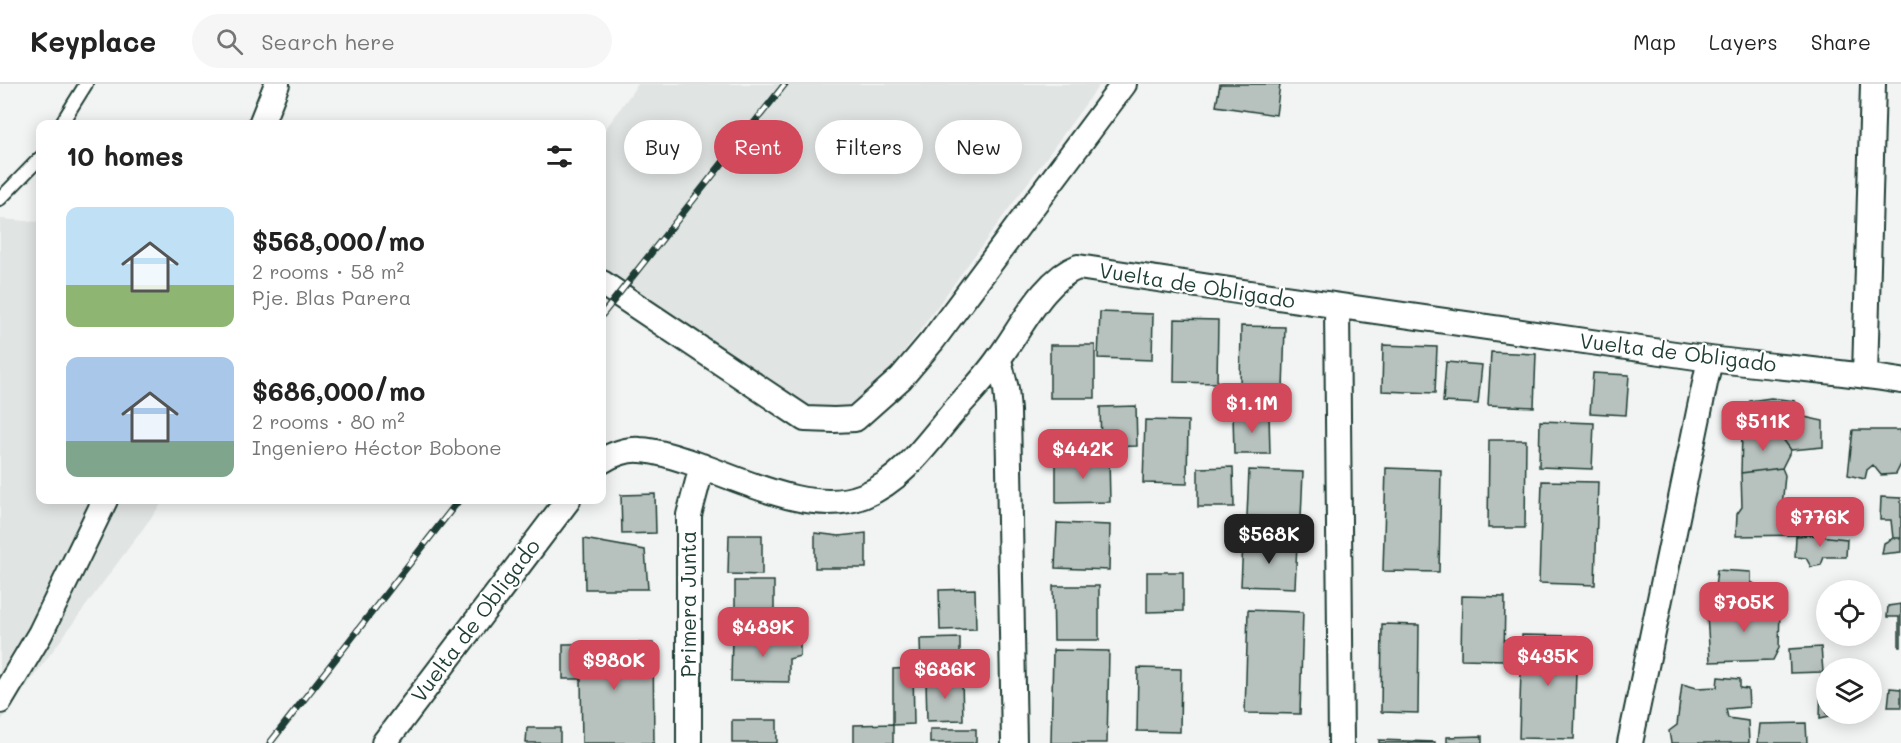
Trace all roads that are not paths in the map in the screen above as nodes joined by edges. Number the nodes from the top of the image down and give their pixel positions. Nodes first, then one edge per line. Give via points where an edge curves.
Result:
1 (86, 84) edge
2 (277, 84) edge
3 (1124, 84) edge
4 (1873, 84) edge
5 (64, 120) edge
6 (263, 120) edge
7 (36, 162) edge
8 (0, 199) edge
9 (606, 287) edge
10 (1337, 307) junction
11 (1710, 359) junction
12 (999, 360) junction
13 (1865, 375) junction
14 (1901, 381) edge
15 (606, 459) edge
16 (702, 466) junction
17 (103, 504) edge
18 (565, 504) edge
19 (0, 700) edge
20 (384, 743) edge
21 (690, 743) edge
22 (1014, 743) edge
23 (1341, 743) edge
24 (1630, 743) edge

1 - 5 lane
2 - 6 street
3 - 9 street via 933,340 901,378 855,419 805,419
4 - 13 street
7 - 8 lane
10 - 11 street, Vuelta de Obligado
10 - 12 street, Vuelta de Obligado via 1078,267 1048,288
10 - 23 street
11 - 13 street, Vuelta de Obligado
11 - 24 street
12 - 16 street, Vuelta de Obligado via 908,465 881,488 861,496 838,503 818,502 777,493
12 - 22 street via 1008,411
13 - 14 street, Vuelta de Obligado
15 - 16 street, Vuelta de Obligado via 640,450
16 - 21 street, Primera Junta via 689,514
17 - 19 street via 40,634
18 - 20 street, Vuelta de Obligado

